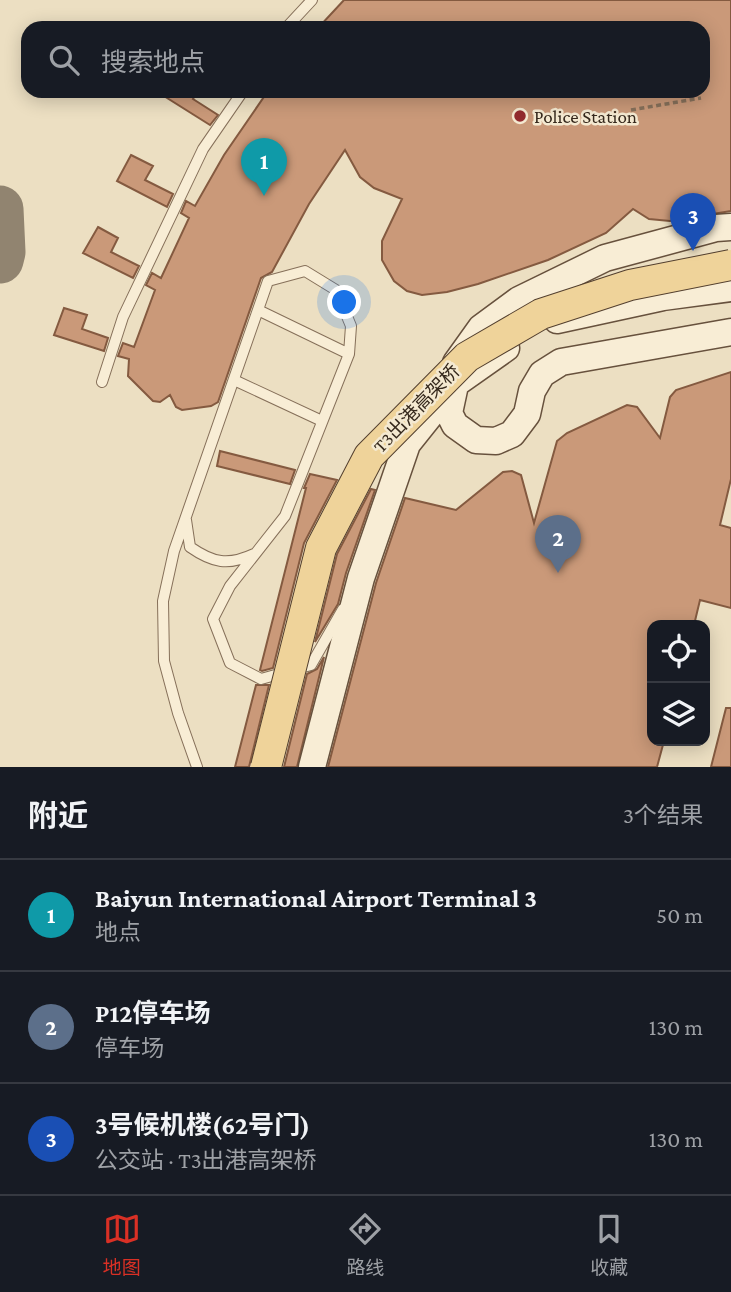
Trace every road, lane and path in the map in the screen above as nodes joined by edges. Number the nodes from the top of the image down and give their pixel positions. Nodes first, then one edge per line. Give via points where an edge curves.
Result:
1 (312, 0) edge
2 (292, 21) edge
3 (238, 98) edge
4 (701, 98) dead end
5 (631, 110) dead end
6 (731, 228) edge
7 (731, 265) edge
8 (731, 288) edge
9 (258, 310) junction
10 (731, 332) edge
11 (349, 354) junction
12 (234, 380) junction
13 (102, 382) dead end
14 (455, 384) junction
15 (322, 421) junction
16 (417, 432) junction
17 (186, 519) junction
18 (257, 552) junction
19 (361, 578) junction
20 (197, 767) edge
21 (266, 767) edge
22 (312, 767) edge

1 - 2 lane
3 - 13 lane via 203,149 123,317
4 - 5 path
6 - 16 main road via 605,258 519,300 481,328 437,389
7 - 21 main road, T3出港高架桥, bridge via 630,285 541,314 467,357 369,456 321,548
8 - 14 main road via 663,297 541,324
9 - 11 lane
9 - 11 lane via 268,281 305,271 335,289 351,326
9 - 12 lane
10 - 14 main road via 561,362 542,374 527,414 512,434 496,441 476,440 455,425 449,413
11 - 15 lane
12 - 15 lane
12 - 17 lane
14 - 16 main road
15 - 18 lane via 285,516
16 - 19 main road via 407,444
17 - 18 lane via 190,547 208,560 238,562
17 - 20 lane via 163,601 164,660
18 - 19 lane via 230,586 213,619 230,663 261,679 311,665
19 - 22 main road

